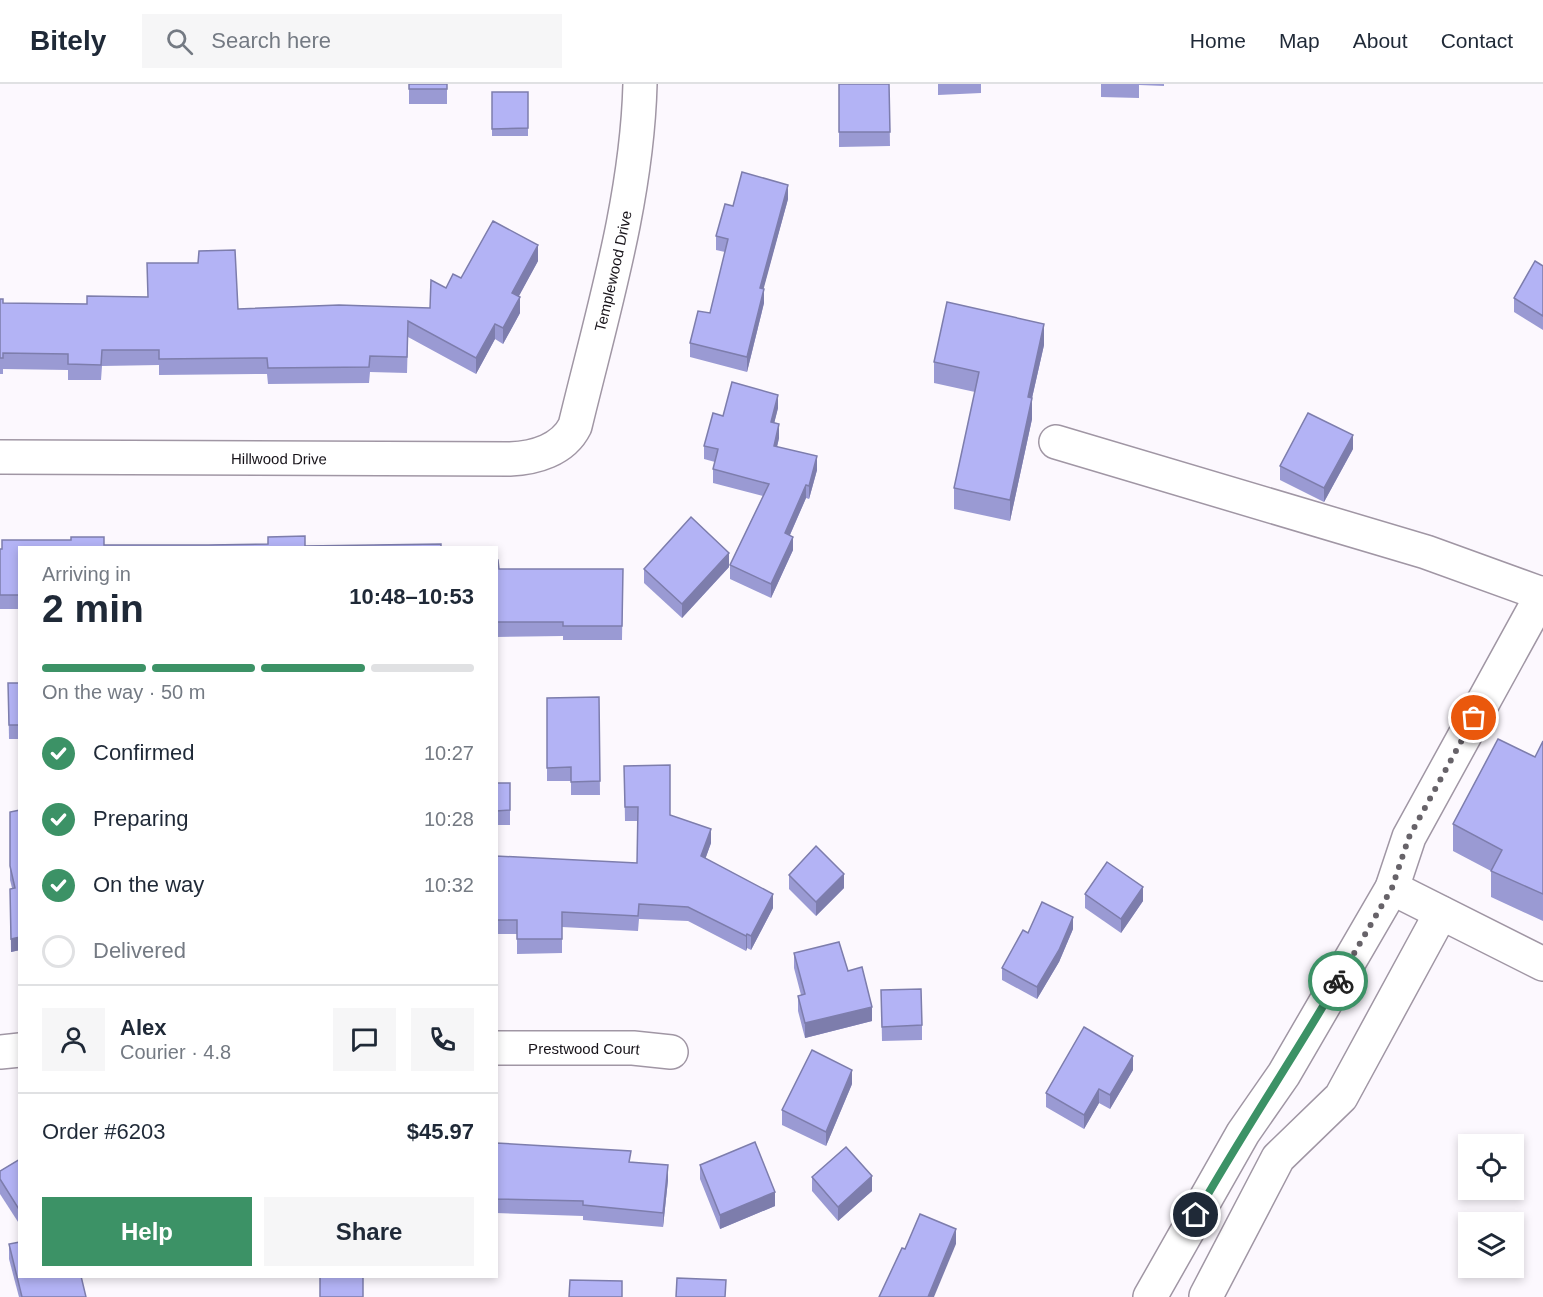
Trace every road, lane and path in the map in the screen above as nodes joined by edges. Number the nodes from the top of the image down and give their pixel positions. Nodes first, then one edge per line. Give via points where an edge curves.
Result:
1 (640, 84) edge
2 (1056, 442) dead end
3 (554, 447) joint
4 (0, 457) edge
5 (1543, 593) edge
6 (1392, 888) junction
7 (1441, 913) junction
8 (1543, 964) edge
9 (498, 1048) edge
10 (18, 1050) edge
11 (0, 1052) edge
12 (671, 1053) dead end
13 (1150, 1297) edge
14 (1206, 1297) edge

1 - 3 street, Templewood Drive via 637,140 619,240 575,426 570,436
2 - 5 street via 1426,552
3 - 4 street, Hillwood Drive via 535,458 510,459
5 - 6 street via 1409,837
6 - 7 street
6 - 13 street via 1284,1074 1243,1133
7 - 8 street
7 - 14 street via 1341,1097 1278,1158
9 - 12 street, Prestwood Court via 633,1048
10 - 11 street

